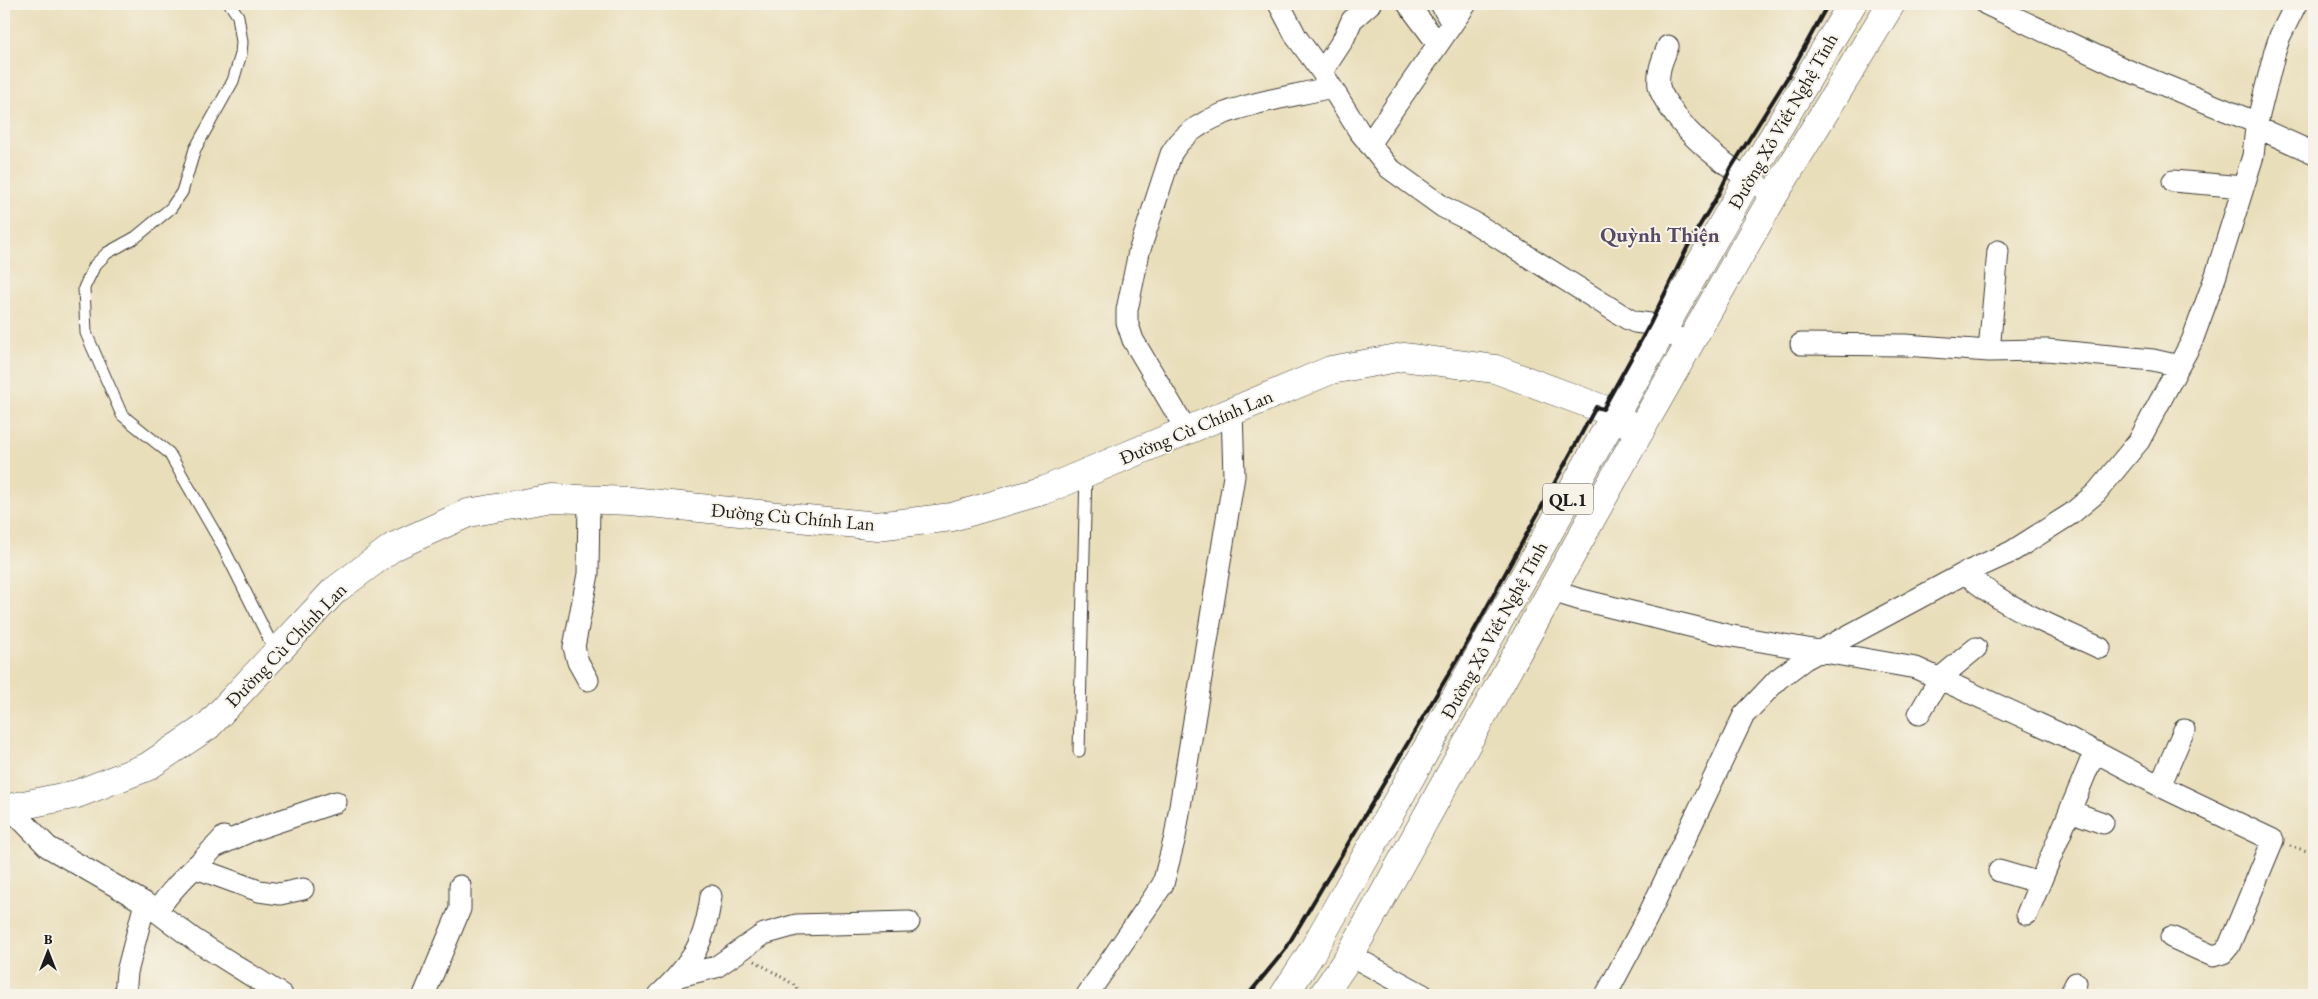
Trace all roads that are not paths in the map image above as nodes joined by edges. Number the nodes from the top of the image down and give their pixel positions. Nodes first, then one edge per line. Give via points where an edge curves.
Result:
1 (230, 4) edge
2 (1279, 4) edge
3 (1342, 4) edge
4 (1370, 4) edge
5 (1408, 4) edge
6 (1441, 4) edge
7 (1466, 4) edge
8 (1852, 4) edge
9 (1891, 4) edge
10 (1986, 4) edge
11 (2296, 4) edge
12 (1350, 24) junction
13 (1452, 24) junction
14 (1438, 44) junction
15 (1668, 46) dead end
16 (1327, 80) junction
17 (2256, 125) junction
18 (1369, 144) junction
19 (2314, 152) edge
20 (1748, 179) junction
21 (2174, 181) dead end
22 (2243, 187) junction
23 (1774, 195) junction
24 (1998, 251) dead end
25 (1663, 330) junction
26 (1690, 344) junction
27 (1801, 344) dead end
28 (1989, 350) junction
29 (2179, 366) junction
30 (1232, 411) junction
31 (1615, 416) junction
32 (1187, 430) junction
33 (1640, 430) junction
34 (1086, 473) junction
35 (589, 500) junction
36 (1965, 573) junction
37 (1552, 591) junction
38 (1976, 648) dead end
39 (2100, 648) dead end
40 (1821, 651) junction
41 (276, 654) junction
42 (1940, 678) junction
43 (588, 680) dead end
44 (1919, 714) dead end
45 (2184, 730) dead end
46 (1079, 751) dead end
47 (2094, 753) junction
48 (2160, 786) junction
49 (336, 802) dead end
50 (7, 809) edge
51 (2070, 812) junction
52 (234, 823) dead end
53 (2103, 823) dead end
54 (215, 847) junction
55 (196, 868) junction
56 (1999, 870) dead end
57 (2040, 883) junction
58 (460, 886) dead end
59 (303, 888) dead end
60 (711, 896) dead end
61 (151, 907) junction
62 (2027, 914) dead end
63 (909, 922) dead end
64 (2171, 937) dead end
65 (1350, 955) junction
66 (679, 976) junction
67 (125, 995) edge
68 (282, 995) edge
69 (424, 995) edge
70 (659, 995) edge
71 (1087, 995) edge
72 (1284, 995) edge
73 (1323, 995) edge
74 (1423, 995) edge
75 (1606, 995) edge

1 - 41 lane via 238,16 242,42 242,54 233,81 195,148 182,192 171,208 95,265 84,288 86,333 122,415 169,453 221,543
2 - 16 street via 1297,38
3 - 12 street
4 - 12 street
5 - 14 street
6 - 13 street
7 - 13 street
8 - 20 main road, Đường Xô Viết Nghệ Tĩnh / QL.1
9 - 23 main road, Đường Xô Viết Nghệ Tĩnh / QL.1
10 - 17 street via 2122,68
11 - 17 street via 2280,36
12 - 16 street
13 - 14 street
14 - 18 street
15 - 20 street via 1659,71 1659,89 1673,112 1698,141
16 - 18 street
16 - 32 street via 1212,118 1178,142 1171,154 1139,252 1127,322 1133,340
17 - 19 street
17 - 22 street via 2253,156
18 - 25 street via 1389,168 1443,207 1473,222 1628,319
20 - 23 street
20 - 25 main road, Đường Xô Viết Nghệ Tĩnh / QL.1
21 - 22 street
22 - 29 street via 2210,292
23 - 26 main road, Đường Xô Viết Nghệ Tĩnh / QL.1
24 - 28 street
25 - 26 street
25 - 31 main road, Đường Xô Viết Nghệ Tĩnh / QL.1
26 - 33 main road, Đường Xô Viết Nghệ Tĩnh / QL.1
27 - 28 street
28 - 29 street via 2078,352
29 - 36 street via 2139,441 2096,492 2071,514 2011,552
30 - 31 main road, Đường Cù Chính Lan via 1331,370 1403,357 1495,369
30 - 32 main road, Đường Cù Chính Lan
30 - 71 street via 1234,476 1175,837 1164,884
31 - 33 main road, Đường Cù Chính Lan
31 - 72 main road, Đường Xô Viết Nghệ Tĩnh / QL.1 via 1317,943
32 - 34 main road, Đường Cù Chính Lan
33 - 37 main road, Đường Xô Viết Nghệ Tĩnh / QL.1
34 - 35 main road, Đường Cù Chính Lan via 1045,490 952,517 877,526 631,501
34 - 46 lane
35 - 41 main road, Đường Cù Chính Lan via 552,498 468,513 393,547 334,592
35 - 43 street via 588,574 574,647
36 - 39 street via 1983,589 2017,609
36 - 40 street
37 - 40 street via 1727,635
37 - 65 main road, Đường Xô Viết Nghệ Tĩnh / QL.1
38 - 42 street
40 - 42 street via 1916,668
40 - 75 street via 1778,679 1744,715 1647,918
41 - 50 main road, Đường Cù Chính Lan via 208,726 147,767 77,794
42 - 44 street
42 - 47 street via 2067,737
45 - 48 street
47 - 48 street
47 - 51 street
48 - 64 street via 2273,840 2229,946 2223,953 2213,956
49 - 54 street via 253,830
50 - 61 street via 48,847
51 - 53 street
51 - 57 street
52 - 54 street
54 - 55 street
55 - 59 street via 259,892 280,894
55 - 61 street
56 - 57 street
57 - 62 street
58 - 69 street via 460,909
60 - 66 street via 707,924
61 - 67 street via 127,972
61 - 68 street via 195,940
63 - 66 street via 796,925 764,934 716,967
65 - 73 main road, Đường Xô Viết Nghệ Tĩnh / QL.1
65 - 74 street
66 - 70 street

